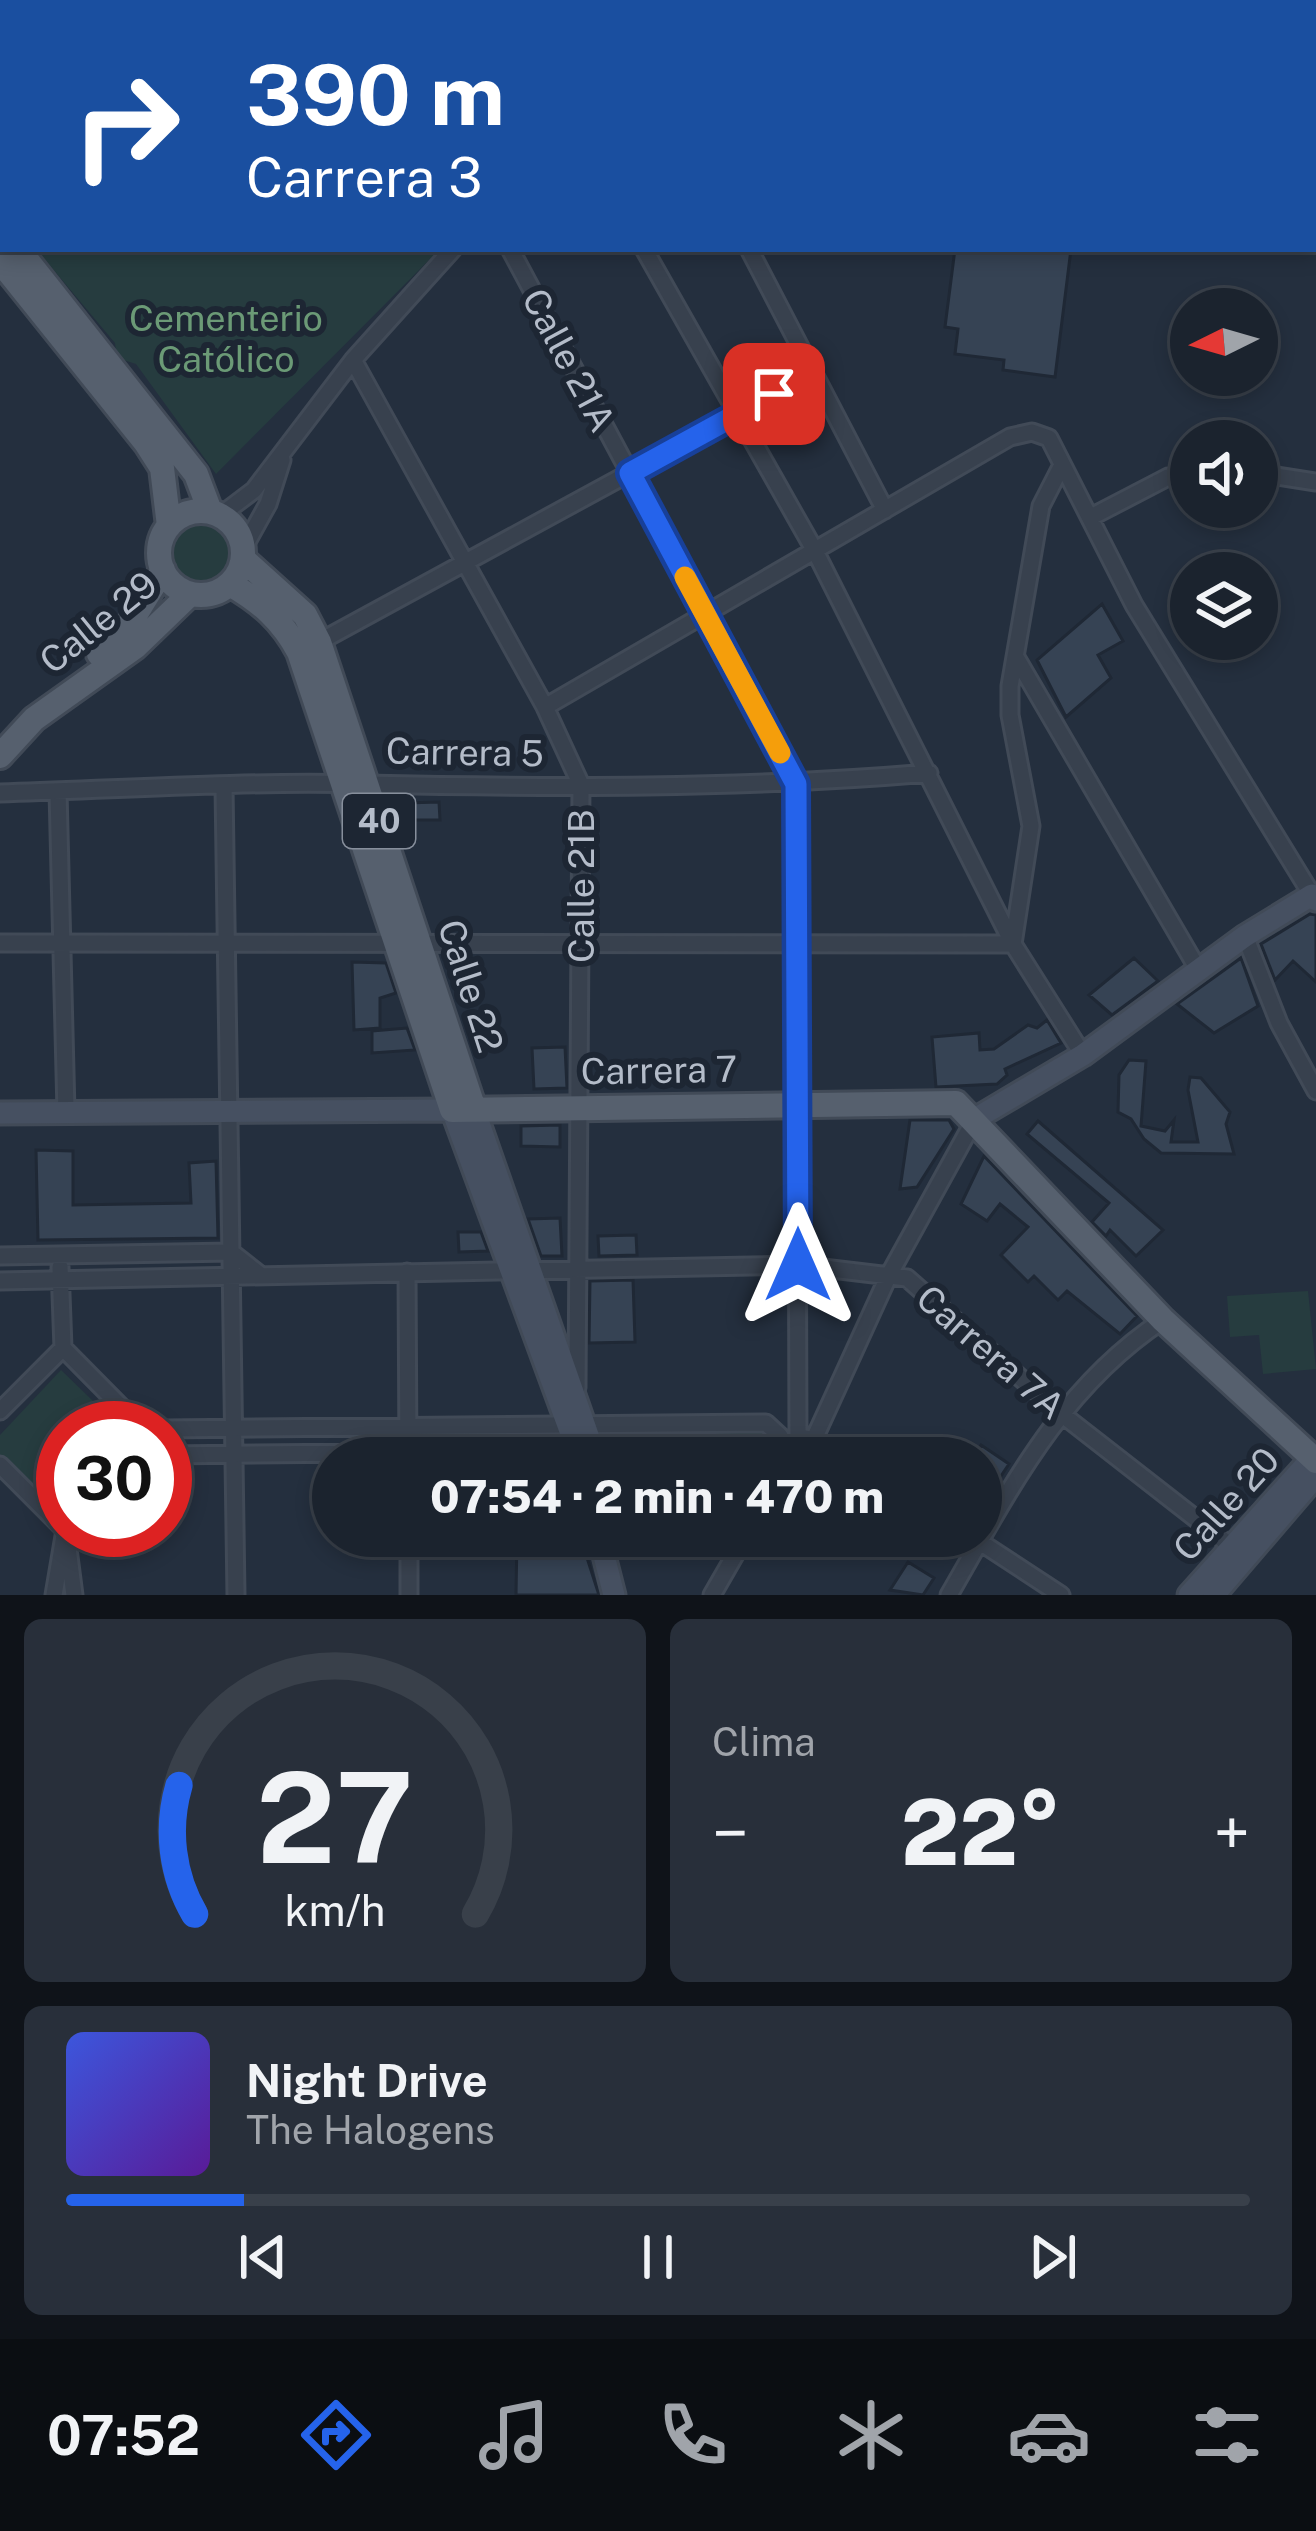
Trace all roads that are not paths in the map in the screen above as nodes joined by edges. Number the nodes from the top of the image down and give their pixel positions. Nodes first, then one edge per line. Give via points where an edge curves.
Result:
1 (20, 252) edge
2 (450, 252) edge
3 (512, 252) edge
4 (646, 252) edge
5 (751, 252) edge
6 (0, 261) edge
7 (353, 360) junction
8 (813, 373) junction
9 (735, 416) junction
10 (285, 452) junction
11 (1062, 465) junction
12 (630, 473) junction
13 (1278, 476) edge
14 (1170, 477) edge
15 (1316, 482) edge
16 (885, 510) junction
17 (215, 513) junction
18 (1091, 517) junction
19 (169, 526) junction
20 (815, 550) junction
21 (243, 554) junction
22 (466, 563) junction
23 (163, 570) junction
24 (230, 584) junction
25 (190, 593) junction
26 (705, 614) junction
27 (320, 642) junction
28 (1017, 659) junction
29 (545, 707) junction
30 (0, 735) edge
31 (0, 756) edge
32 (929, 773) junction
33 (355, 784) junction
34 (796, 784) junction
35 (581, 785) junction
36 (224, 787) junction
37 (58, 791) junction
38 (0, 793) edge
39 (1314, 898) edge
40 (1245, 936) junction
41 (0, 944) edge
42 (63, 944) junction
43 (227, 944) junction
44 (407, 944) junction
45 (581, 944) junction
46 (797, 944) junction
47 (1013, 944) junction
48 (1198, 969) junction
49 (1082, 1054) junction
50 (1316, 1091) edge
51 (797, 1103) junction
52 (581, 1107) junction
53 (463, 1110) junction
54 (229, 1111) junction
55 (66, 1112) junction
56 (0, 1113) edge
57 (975, 1119) junction
58 (231, 1252) junction
59 (59, 1255) junction
60 (0, 1256) edge
61 (798, 1265) junction
62 (580, 1269) junction
63 (522, 1270) junction
64 (407, 1272) junction
65 (259, 1274) junction
66 (890, 1275) junction
67 (231, 1276) junction
68 (61, 1278) junction
69 (0, 1281) edge
70 (1162, 1320) junction
71 (63, 1348) junction
72 (577, 1397) junction
73 (115, 1401) edge
74 (0, 1411) edge
75 (1059, 1412) junction
76 (578, 1425) junction
77 (408, 1426) junction
78 (234, 1427) junction
79 (192, 1428) edge
80 (780, 1436) joint
81 (408, 1437) edge
82 (582, 1437) edge
83 (793, 1437) edge
84 (806, 1437) edge
85 (807, 1437) edge
86 (192, 1454) edge
87 (234, 1455) junction
88 (312, 1455) edge
89 (0, 1465) edge
90 (1315, 1465) edge
91 (1002, 1498) edge
92 (36, 1502) edge
93 (1239, 1552) junction
94 (60, 1557) edge
95 (73, 1557) edge
96 (409, 1557) edge
97 (604, 1557) edge
98 (619, 1557) edge
99 (734, 1557) edge
100 (967, 1557) edge
101 (1002, 1557) edge
102 (54, 1595) edge
103 (74, 1595) edge
104 (236, 1595) edge
105 (410, 1595) edge
106 (614, 1595) edge
107 (628, 1595) edge
108 (712, 1595) edge
109 (949, 1595) edge
110 (1060, 1595) edge
111 (1189, 1595) edge
112 (1214, 1595) edge

1 - 17 main road, 40 via 196,474
2 - 7 street
3 - 12 street, Calle 21A
4 - 9 street
5 - 8 street
6 - 19 main road via 162,468
7 - 10 street
7 - 22 street, Calle 21B
8 - 9 street
8 - 16 street
9 - 12 street
9 - 20 street
10 - 17 street via 254,490
10 - 21 street
11 - 16 street via 1049,438 1010,437
11 - 18 street
11 - 28 street via 1041,506
12 - 22 street
12 - 26 street, Calle 21A
13 - 15 street
14 - 18 street
16 - 20 street
17 - 19 main road via 187,513
17 - 21 main road, 40 via 236,529
18 - 39 street via 1134,605
19 - 23 main road via 160,547
20 - 26 street
20 - 32 street
21 - 24 main road
21 - 27 main road, Calle 22 / 40 via 305,615
22 - 27 street
22 - 29 street, Calle 21B
23 - 25 main road
23 - 30 main road, Calle 29 via 121,638
24 - 25 main road
24 - 33 main road, Calle 22 / 40 via 286,628
25 - 31 main road, Calle 29
26 - 29 street
26 - 34 street, Calle 21A
27 - 33 main road, Calle 22 / 40
28 - 47 street via 1010,715 1031,826
28 - 48 street
29 - 35 street, Calle 21B
32 - 34 street, Carrera 5
32 - 47 street
33 - 35 street, Carrera 5
33 - 36 street, Carrera 5
33 - 44 main road, Calle 22 / 40
34 - 35 street, Carrera 5
34 - 46 street, Calle 21A
35 - 45 street, Calle 21B
36 - 37 street, Carrera 5
36 - 43 street
37 - 38 street, Carrera 5
37 - 42 street
39 - 40 main road
40 - 48 main road
40 - 50 street
41 - 42 street
42 - 43 street
42 - 55 street
43 - 44 street
43 - 54 street
44 - 45 street
44 - 53 main road, Calle 22 / 40
45 - 46 street
45 - 52 street, Calle 21B
46 - 47 street
46 - 51 street, Calle 21A
47 - 49 street
48 - 49 main road
49 - 57 main road
51 - 52 main road, Carrera 7
51 - 57 main road, Carrera 7 via 938,1101 956,1103
51 - 61 street, Calle 21A
52 - 53 main road, Carrera 7
52 - 62 street, Calle 21B
53 - 54 main road, Carrera 7
53 - 63 main road, Calle 22
54 - 55 main road, Carrera 7
54 - 58 street
55 - 56 main road, Carrera 7
57 - 66 street
57 - 70 main road, Carrera 7
58 - 59 street
58 - 65 street
58 - 67 street
59 - 60 street
59 - 68 street
61 - 62 street, Carrera 7A
61 - 66 street, Carrera 7A
61 - 84 street, Calle 21A
62 - 63 street, Carrera 7A
62 - 72 street, Calle 21B
63 - 64 street, Carrera 7A
63 - 72 main road, Calle 22
63 - 76 main road, Calle 22
64 - 65 street, Carrera 7A
64 - 77 street
65 - 67 street, Carrera 7A
66 - 75 street, Carrera 7A via 907,1278
66 - 85 street
67 - 68 street, Carrera 7A
67 - 78 street
68 - 69 street, Carrera 7A
68 - 71 street
70 - 75 street
70 - 90 main road, Carrera 7
71 - 73 street
71 - 74 street
72 - 76 main road, Calle 22
75 - 91 street
75 - 93 street, Carrera 7A
76 - 77 street
76 - 80 street via 766,1423
76 - 82 main road, Calle 22
77 - 78 street
77 - 81 street
78 - 79 street
78 - 87 street
80 - 83 street
86 - 87 street
87 - 88 street
87 - 104 street
89 - 92 street
90 - 93 main road, Calle 20
93 - 111 main road, Calle 20
93 - 112 main road, Calle 20
94 - 102 street
95 - 103 street
96 - 105 street
97 - 106 main road
98 - 107 main road
99 - 108 street
100 - 109 street
101 - 110 street

